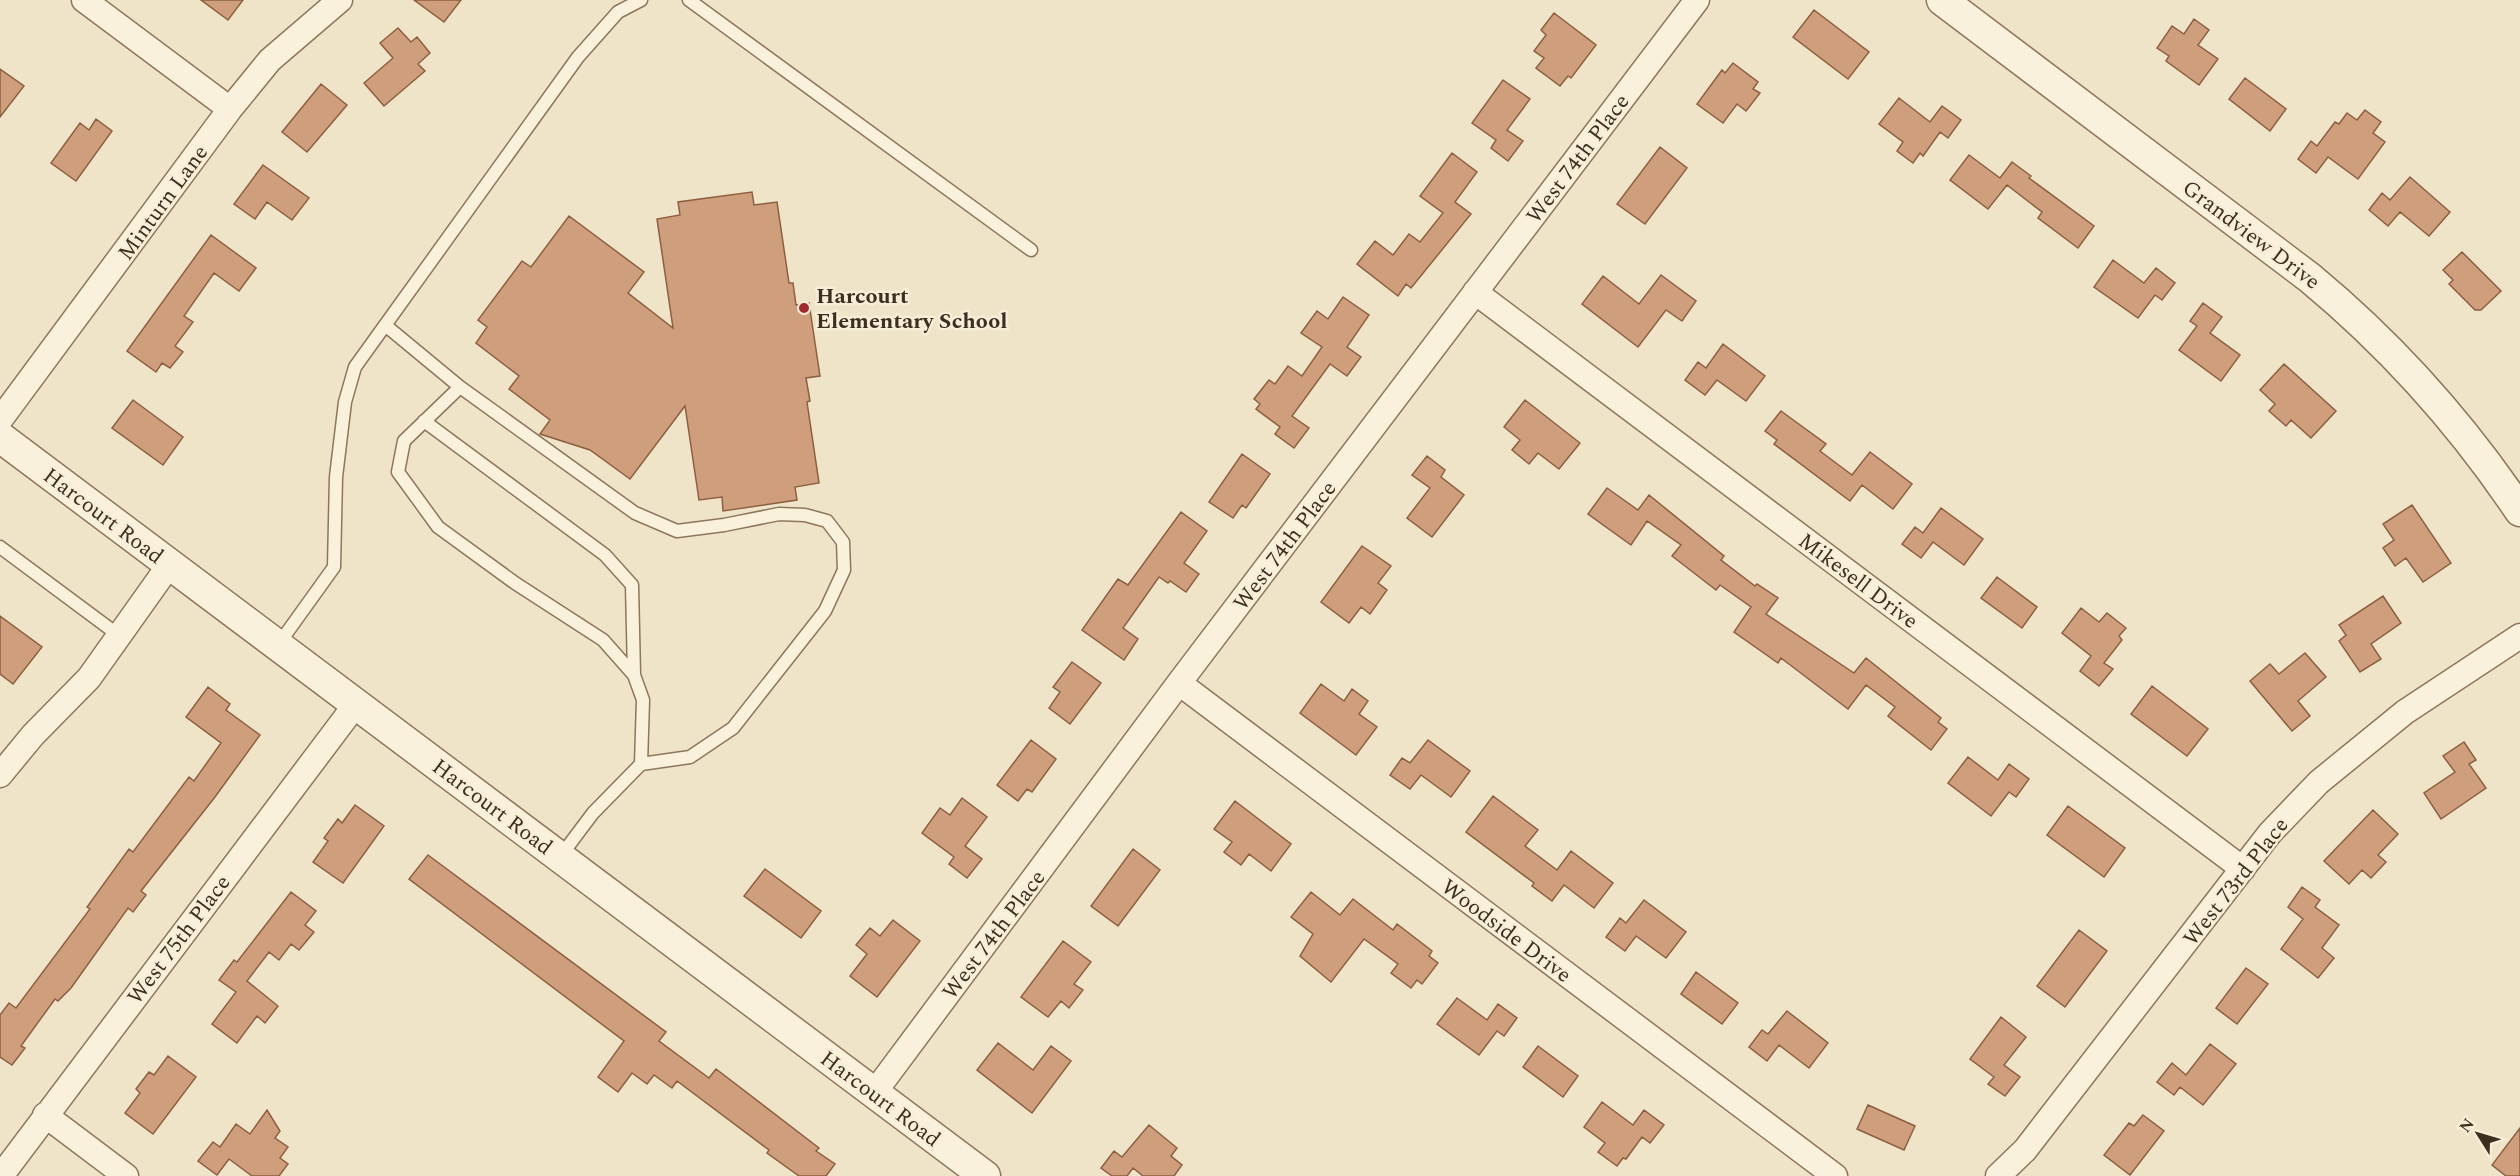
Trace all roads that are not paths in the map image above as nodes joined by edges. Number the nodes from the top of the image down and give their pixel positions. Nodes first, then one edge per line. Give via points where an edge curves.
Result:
1 (84, 0) edge
2 (340, 0) edge
3 (640, 0) edge
4 (689, 0) edge
5 (1697, 0) edge
6 (1942, 0) edge
7 (230, 109) junction
8 (1031, 250) dead end
9 (1475, 292) junction
10 (385, 325) junction
11 (460, 387) junction
12 (0, 420) edge
13 (424, 421) junction
14 (0, 437) edge
15 (2520, 511) edge
16 (0, 547) edge
17 (170, 564) junction
18 (2520, 636) edge
19 (121, 637) junction
20 (278, 645) junction
21 (634, 675) junction
22 (1179, 683) junction
23 (356, 704) junction
24 (3, 764) edge
25 (641, 764) junction
26 (560, 857) junction
27 (2243, 868) junction
28 (874, 1093) junction
29 (45, 1115) junction
30 (1, 1176) edge
31 (126, 1176) edge
32 (985, 1176) edge
33 (1835, 1176) edge
34 (1998, 1176) edge

1 - 7 street
2 - 7 street, Minturn Lane via 270,60
3 - 10 lane via 618,12 578,57
4 - 8 lane
5 - 9 street, West 74th Place
6 - 15 street, Grandview Drive via 2310,278 2356,318 2409,368 2449,415
7 - 12 street, Minturn Lane
9 - 22 street, West 74th Place
9 - 27 street, Mikesell Drive
10 - 11 lane
10 - 20 lane via 355,368 345,402 336,477 334,567
11 - 13 lane
11 - 25 lane via 635,513 677,531 779,514 805,515 827,521 843,542 844,570 825,611 733,728 690,757
13 - 21 lane via 605,555 632,585
13 - 21 lane via 404,441 398,472 438,527 603,640
14 - 17 street, Harcourt Road
16 - 19 lane
17 - 19 street
17 - 20 street, Harcourt Road
18 - 27 street, West 73rd Place via 2405,712 2333,768 2270,833
19 - 24 street via 89,678
20 - 23 street, Harcourt Road
21 - 25 lane via 643,700
22 - 28 street, West 74th Place
22 - 33 street, Woodside Drive
23 - 26 street, Harcourt Road
23 - 29 street, West 75th Place
25 - 26 lane via 593,813
26 - 28 street, Harcourt Road
27 - 34 street, West 73rd Place via 2025,1150
28 - 32 street, Harcourt Road
29 - 30 street, West 75th Place
29 - 31 street

